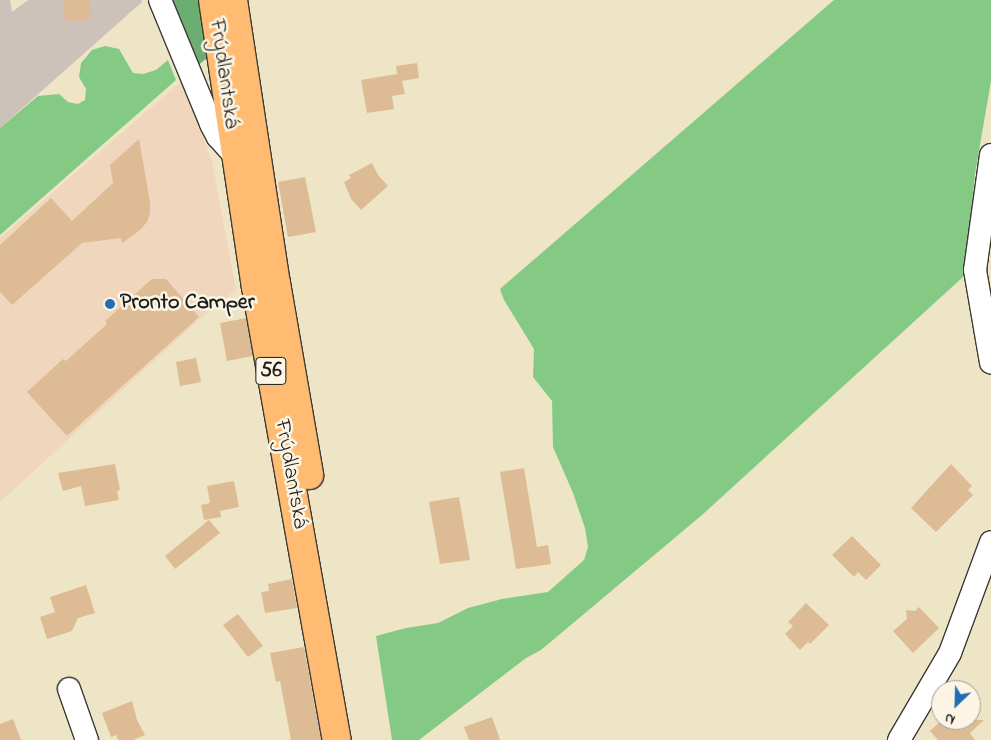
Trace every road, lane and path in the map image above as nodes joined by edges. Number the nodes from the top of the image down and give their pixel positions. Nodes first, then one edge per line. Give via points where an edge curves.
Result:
1 (160, 0) edge
2 (213, 0) edge
3 (233, 0) edge
4 (235, 156) junction
5 (991, 156) edge
6 (991, 363) edge
7 (991, 542) edge
8 (69, 689) dead end
9 (87, 740) edge
10 (337, 740) edge
11 (356, 740) edge
12 (898, 740) edge

1 - 4 street via 211,124
2 - 4 main road, Frýdlantská / 56
3 - 11 main road, Frýdlantská / 56 via 276,283
4 - 10 main road, Frýdlantská / 56
5 - 6 street via 975,270
7 - 12 street via 950,653
8 - 9 street

